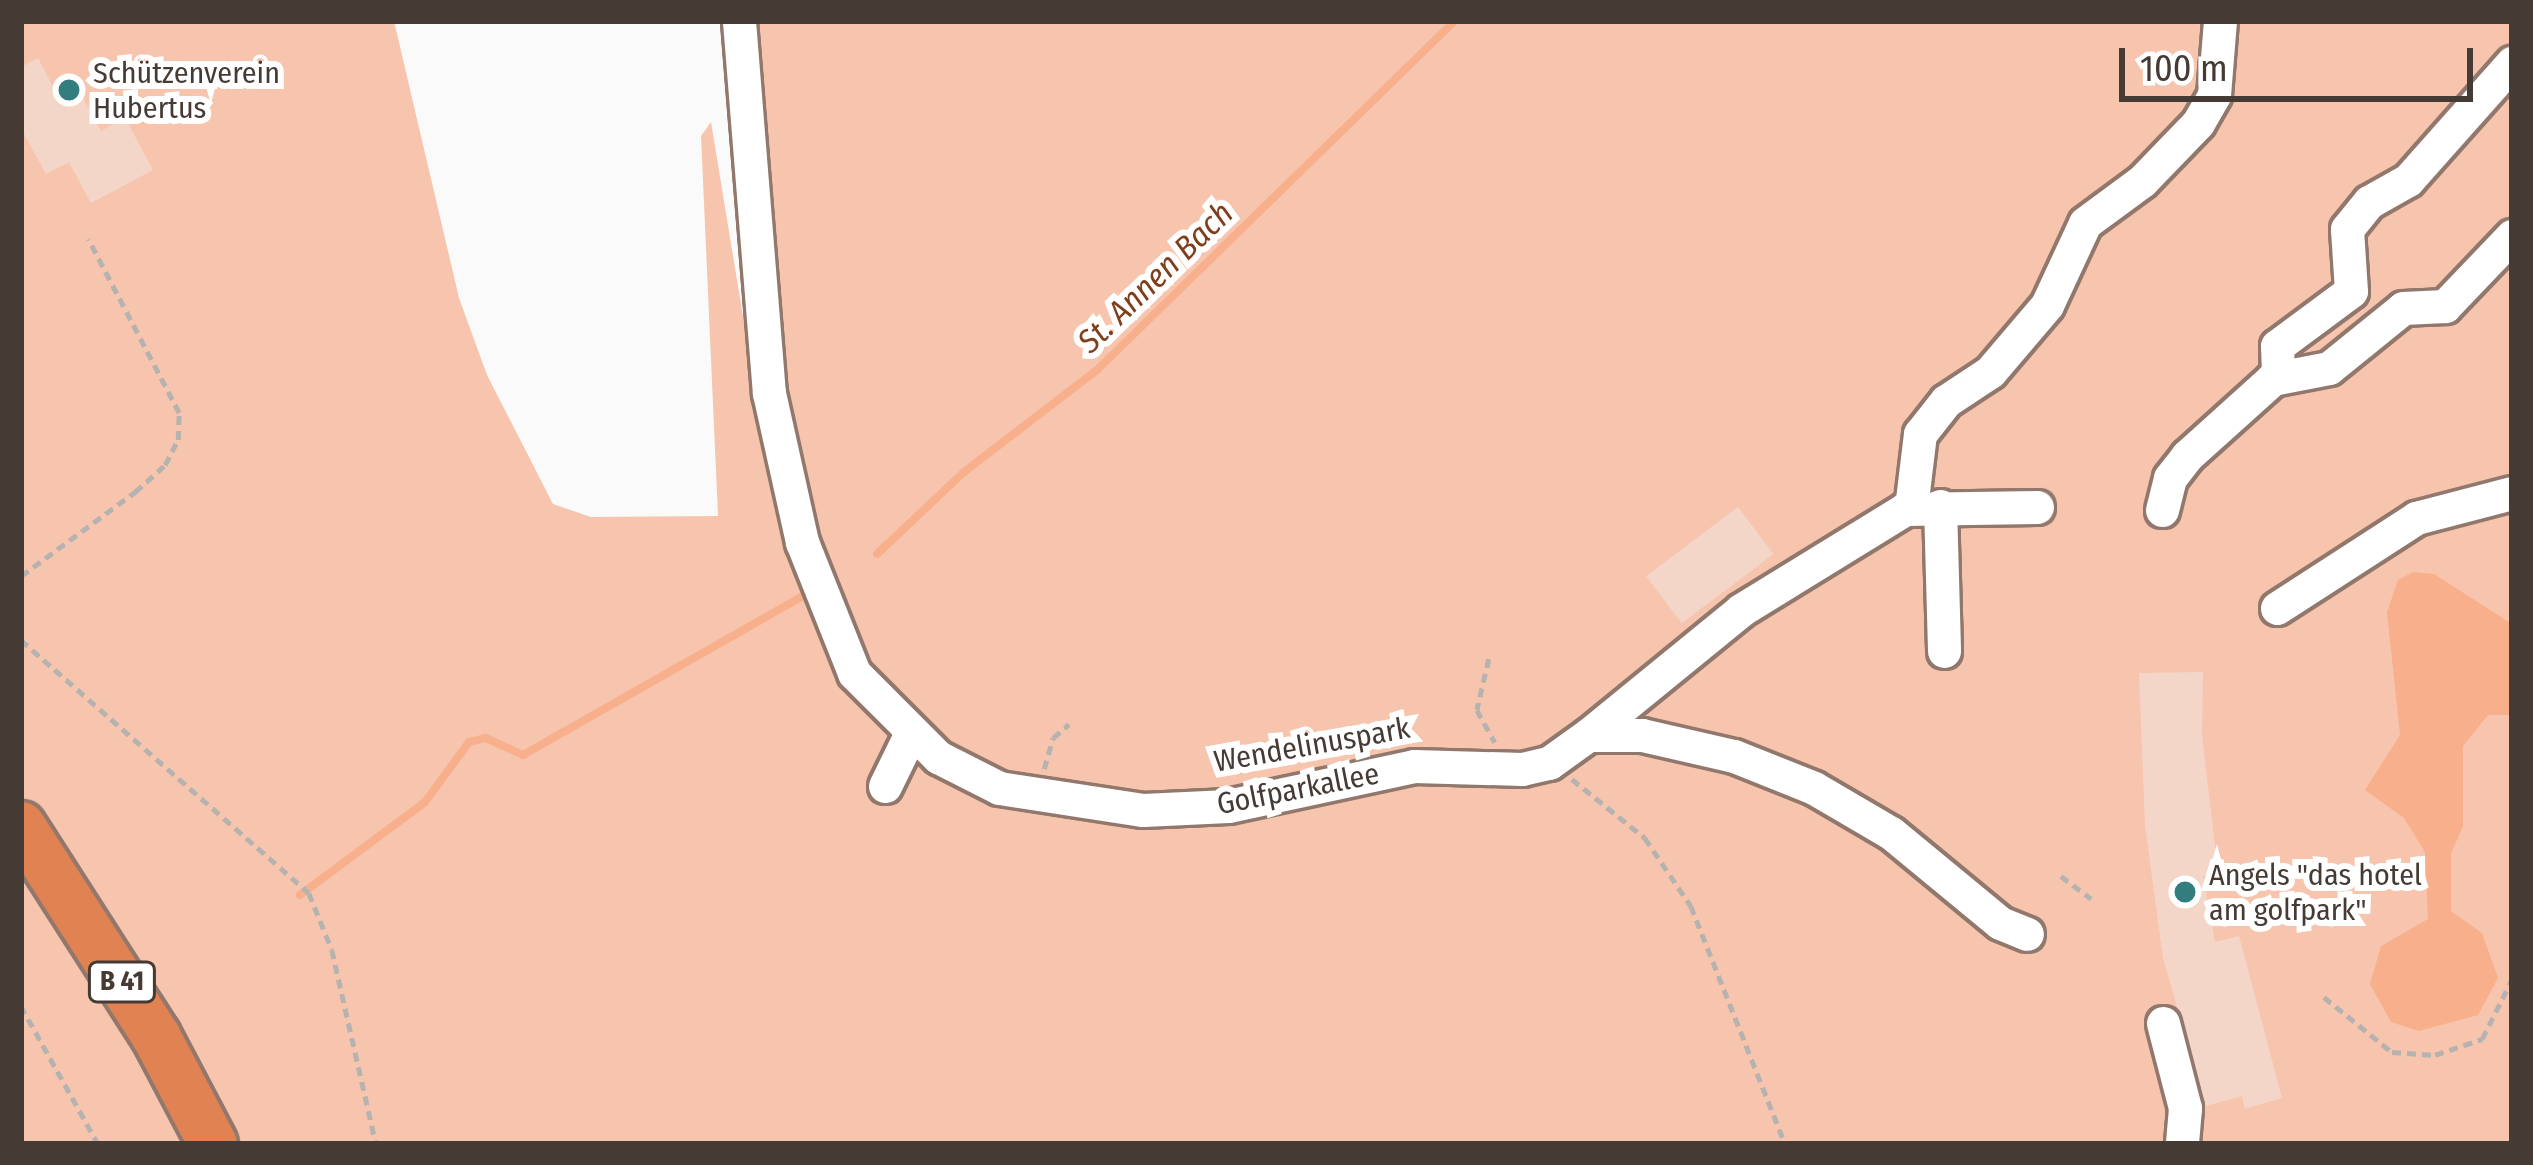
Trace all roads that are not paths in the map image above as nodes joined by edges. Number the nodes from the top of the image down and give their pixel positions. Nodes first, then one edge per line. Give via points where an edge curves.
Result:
1 (740, 21) edge
2 (2220, 21) edge
3 (2512, 63) edge
4 (2512, 236) edge
5 (2272, 380) junction
6 (2512, 493) edge
7 (1926, 507) junction
8 (2037, 507) dead end
9 (2162, 510) dead end
10 (2277, 608) dead end
11 (1944, 651) dead end
12 (911, 733) junction
13 (1588, 735) junction
14 (885, 786) dead end
15 (21, 826) edge
16 (2027, 934) dead end
17 (2163, 1023) dead end
18 (214, 1144) edge
19 (2182, 1144) edge

1 - 12 lane, Golfparkallee via 769,393 802,542 854,673
2 - 7 lane via 2214,95 2198,123 2142,181 2085,223 2048,305 1990,372 1946,401 1920,434
3 - 5 lane via 2408,180 2369,202 2347,229 2351,291 2278,346
4 - 5 lane via 2445,307 2403,308 2329,368
5 - 9 lane via 2187,456 2170,478
6 - 10 lane via 2416,518
7 - 8 lane
7 - 11 lane
7 - 13 lane via 1851,537 1741,610
12 - 13 lane, Golfparkallee via 938,757 999,788 1144,810 1228,806 1414,766 1549,763
12 - 14 lane
13 - 16 lane via 1642,735 1734,756 1814,788 1891,833 2000,923
15 - 18 highway, B 41 via 156,1036
17 - 19 lane via 2185,1108

